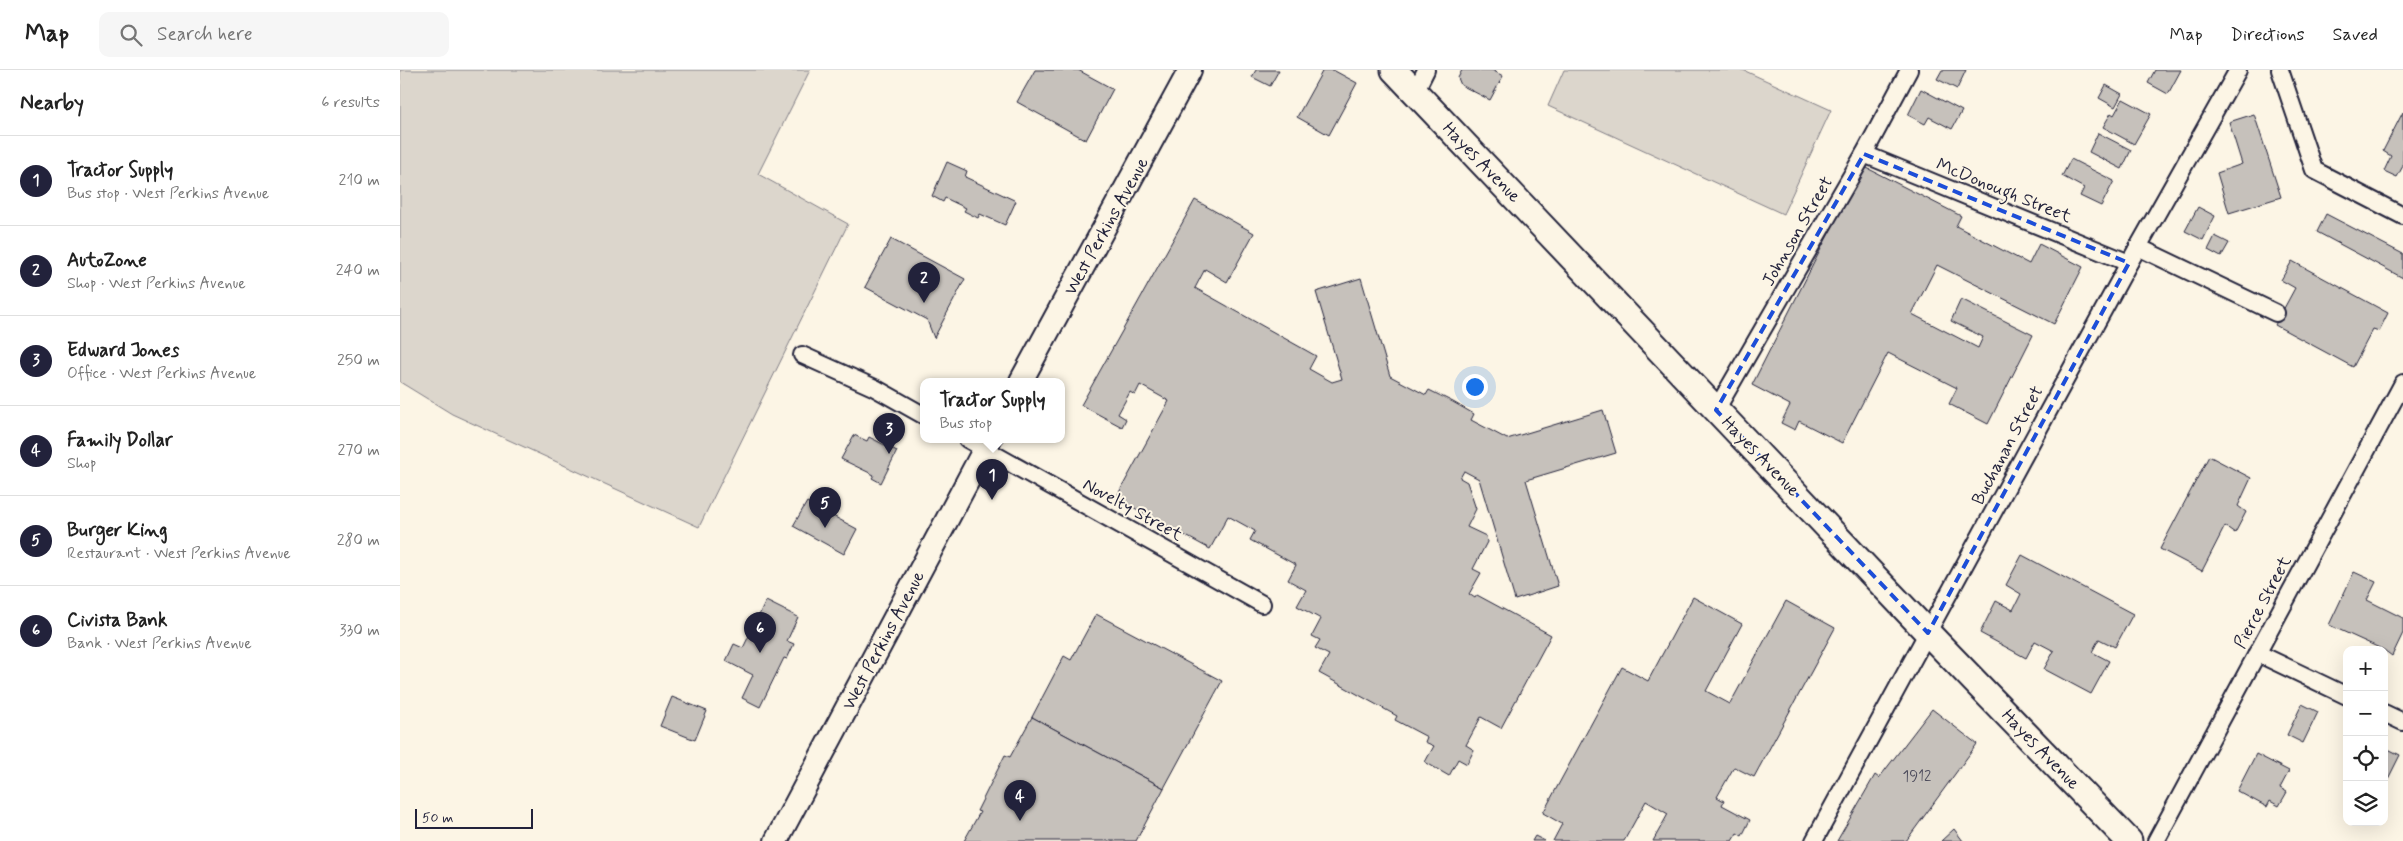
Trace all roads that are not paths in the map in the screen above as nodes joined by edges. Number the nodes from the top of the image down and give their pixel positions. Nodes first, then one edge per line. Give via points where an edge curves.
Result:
1 (1190, 70) edge
2 (1394, 70) edge
3 (1426, 70) edge
4 (1909, 70) edge
5 (2238, 70) edge
6 (2280, 70) edge
7 (1415, 92) junction
8 (1864, 154) junction
9 (2403, 216) edge
10 (2138, 247) junction
11 (2129, 263) junction
12 (2276, 313) dead end
13 (802, 354) dead end
14 (1023, 378) edge
15 (2403, 382) edge
16 (1716, 410) junction
17 (920, 413) edge
18 (979, 443) edge
19 (982, 443) edge
20 (1262, 604) dead end
21 (1928, 633) junction
22 (2257, 653) junction
23 (2343, 694) edge
24 (2388, 716) edge
25 (2403, 722) edge
26 (776, 841) edge
27 (1814, 841) edge
28 (2130, 841) edge
29 (2156, 841) edge

1 - 14 main road, West Perkins Avenue
2 - 7 main road, Hayes Avenue
3 - 7 street
4 - 8 street, Johnson Street
5 - 10 street, Buchanan Street
6 - 9 street via 2314,170
7 - 16 main road, Hayes Avenue
8 - 11 street, McDonough Street
8 - 16 street, Johnson Street
10 - 11 street, Buchanan Street
10 - 12 street
11 - 21 street, Buchanan Street
13 - 17 street
15 - 22 street, Pierce Street
16 - 21 main road, Hayes Avenue
18 - 26 main road, West Perkins Avenue
19 - 20 street, Novelty Street
21 - 27 street, Buchanan Street
21 - 28 main road, Hayes Avenue
22 - 23 street
22 - 29 street, Pierce Street
24 - 25 street

